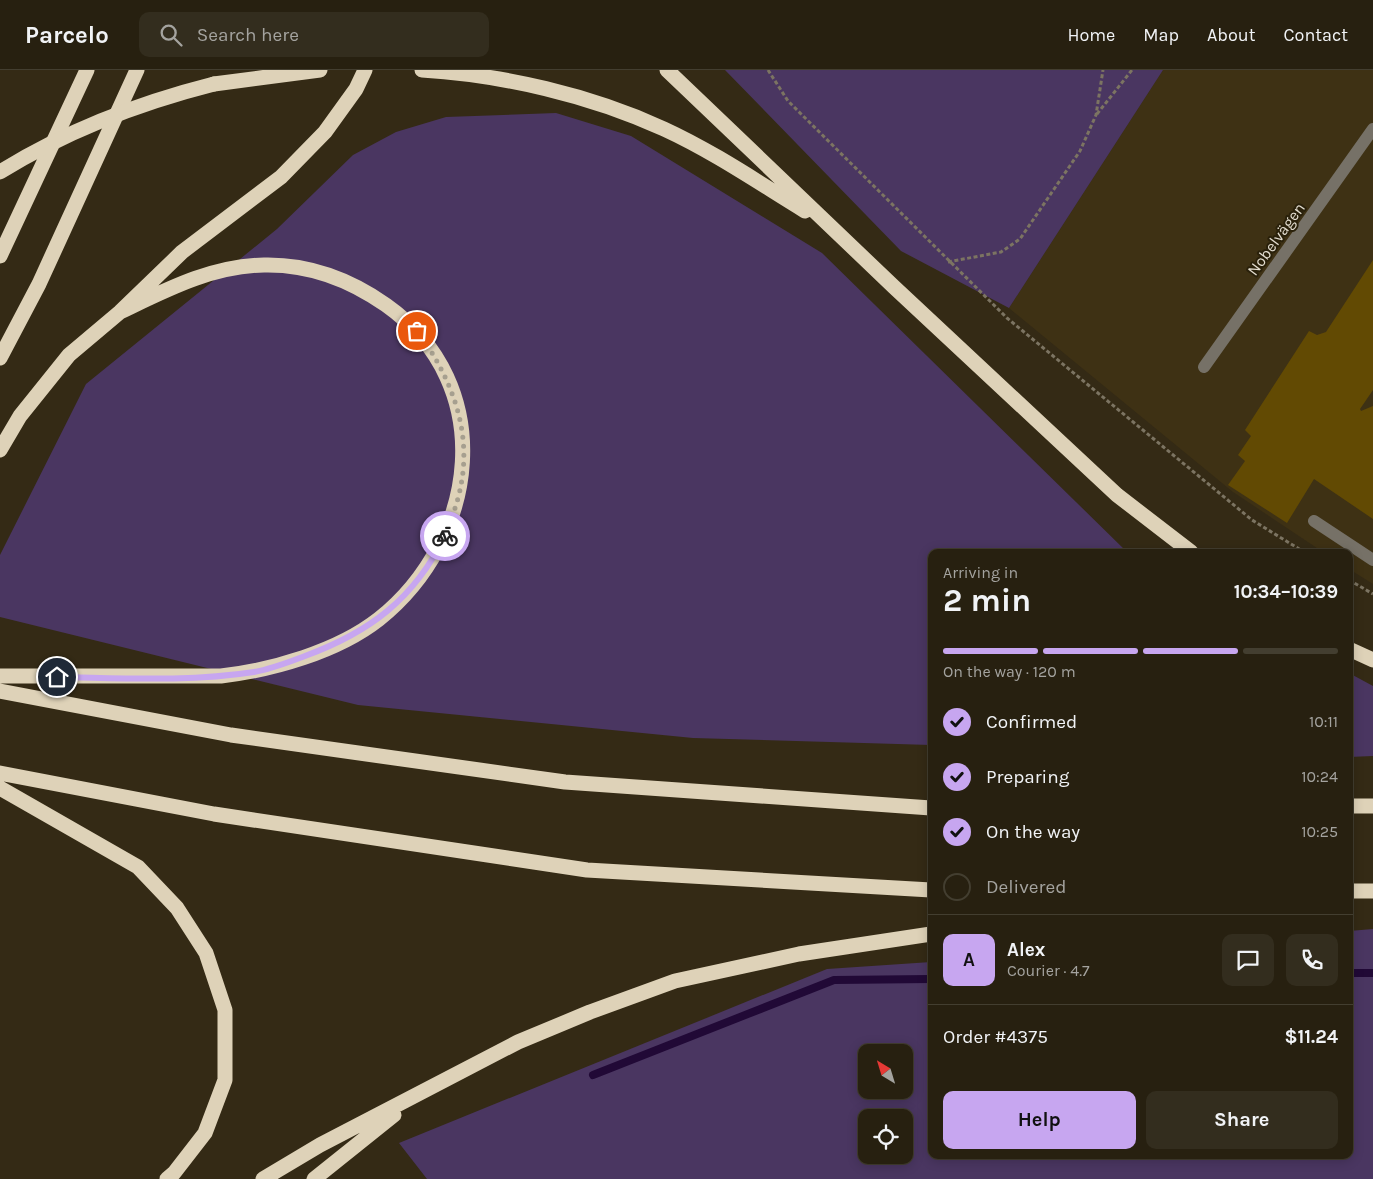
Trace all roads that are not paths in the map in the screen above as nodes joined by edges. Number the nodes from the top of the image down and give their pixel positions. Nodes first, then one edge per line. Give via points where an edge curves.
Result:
1 (88, 70) edge
2 (137, 70) edge
3 (320, 70) edge
4 (365, 70) edge
5 (422, 70) edge
6 (667, 70) edge
7 (1373, 129) edge
8 (0, 172) edge
9 (832, 228) junction
10 (0, 256) edge
11 (120, 312) junction
12 (0, 358) edge
13 (1204, 367) dead end
14 (0, 450) edge
15 (1314, 521) dead end
16 (1186, 549) edge
17 (1373, 560) edge
18 (1353, 651) edge
19 (1373, 660) edge
20 (0, 676) edge
21 (0, 691) edge
22 (0, 773) edge
23 (0, 788) edge
24 (1353, 806) edge
25 (1373, 806) edge
26 (928, 808) edge
27 (928, 890) edge
28 (1353, 891) edge
29 (1373, 891) edge
30 (928, 934) edge
31 (421, 1093) junction
32 (166, 1179) edge
33 (263, 1179) edge
34 (314, 1179) edge

1 - 10 highway
2 - 12 highway via 39,284
3 - 8 highway, bridge via 214,84 147,102 91,124
4 - 11 highway via 356,89 325,132 280,177 182,252
5 - 9 highway via 504,80 609,107 664,129 730,164
6 - 9 highway
7 - 13 street, Nobelvägen
9 - 16 highway via 1117,495
11 - 14 highway via 64,362 20,416
11 - 20 highway via 194,278 262,265 323,272 374,296 417,331 448,380 462,432 462,484 455,508 434,559 399,602 376,621 325,649 257,672 221,676
15 - 17 street
18 - 19 highway
21 - 26 highway via 231,735 565,782
22 - 27 highway via 214,814 587,870
23 - 32 highway via 138,867 176,908 206,953 225,1010 224,1080 205,1133
24 - 25 highway
28 - 29 highway
30 - 31 highway via 799,954 674,981 518,1042
31 - 33 highway via 320,1145
31 - 34 highway

